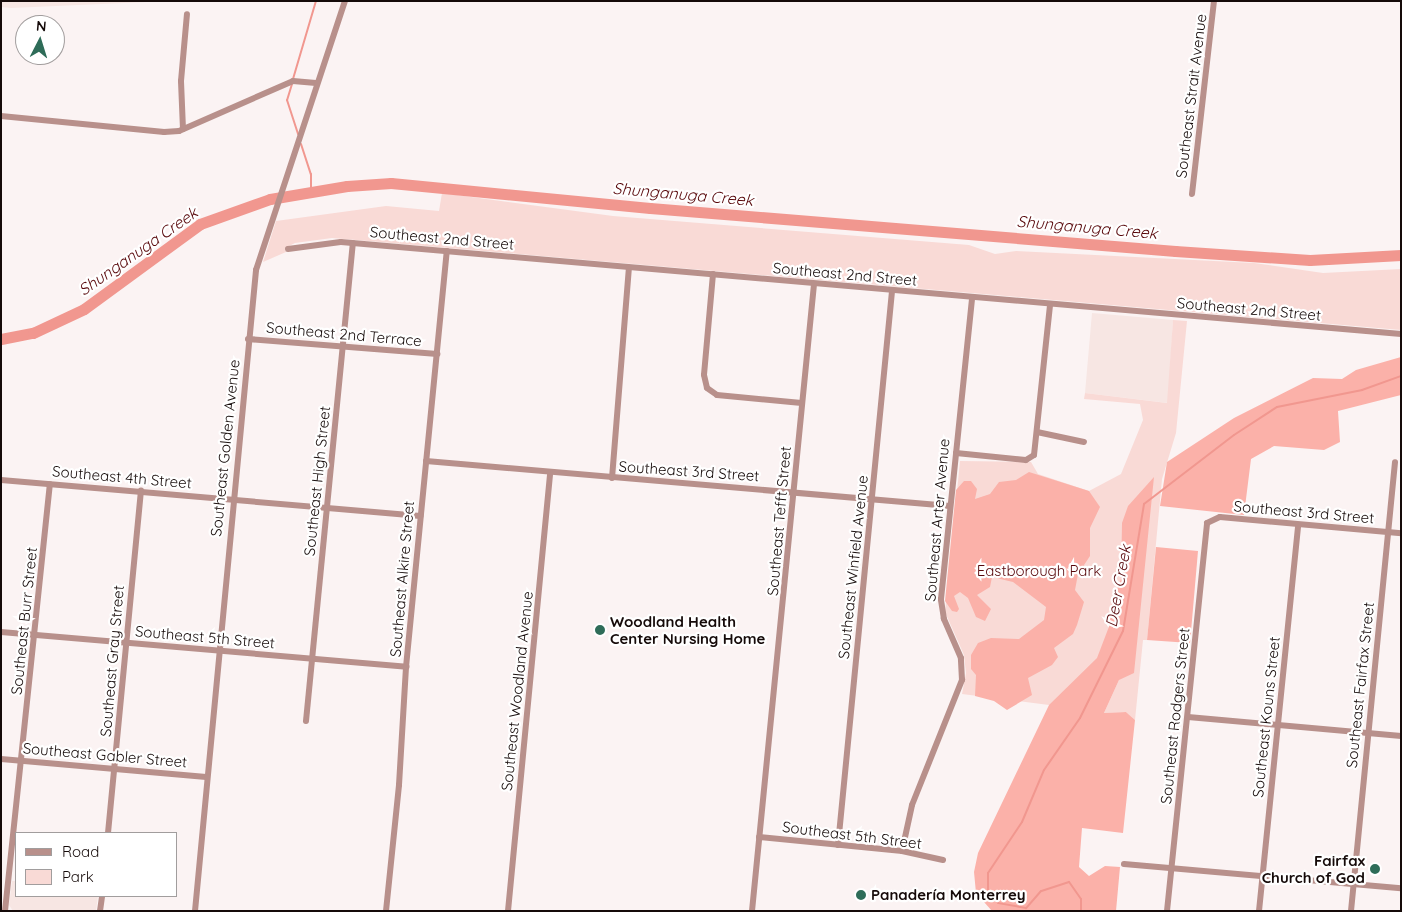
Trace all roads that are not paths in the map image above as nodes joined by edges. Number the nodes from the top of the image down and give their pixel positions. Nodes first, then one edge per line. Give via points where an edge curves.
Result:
1 (345, 1) edge
2 (1214, 1) edge
3 (187, 14) dead end
4 (316, 83) junction
5 (1, 116) edge
6 (183, 129) junction
7 (1192, 194) dead end
8 (353, 243) junction
9 (288, 249) dead end
10 (447, 251) junction
11 (629, 268) junction
12 (713, 274) junction
13 (814, 284) junction
14 (892, 291) junction
15 (972, 298) junction
16 (1050, 305) junction
17 (1401, 334) edge
18 (248, 339) junction
19 (342, 347) junction
20 (437, 354) junction
21 (802, 403) junction
22 (1037, 432) junction
23 (1084, 442) dead end
24 (956, 453) junction
25 (426, 461) junction
26 (1395, 462) dead end
27 (550, 473) junction
28 (612, 478) junction
29 (1, 480) edge
30 (50, 484) junction
31 (141, 491) junction
32 (794, 491) junction
33 (872, 498) junction
34 (233, 499) junction
35 (950, 506) junction
36 (327, 507) junction
37 (420, 516) junction
38 (1208, 524) joint
39 (1298, 525) junction
40 (1388, 532) junction
41 (1401, 533) edge
42 (1, 632) edge
43 (35, 634) junction
44 (126, 643) junction
45 (218, 651) junction
46 (311, 658) junction
47 (406, 667) junction
48 (1188, 717) junction
49 (306, 721) dead end
50 (1278, 725) junction
51 (1368, 733) junction
52 (1401, 736) edge
53 (1, 758) edge
54 (22, 760) junction
55 (114, 769) junction
56 (206, 777) junction
57 (108, 832) edge
58 (759, 837) junction
59 (838, 845) junction
60 (902, 851) junction
61 (943, 860) dead end
62 (1124, 864) dead end
63 (1172, 868) junction
64 (1263, 875) junction
65 (1352, 883) junction
66 (1401, 888) edge
67 (102, 897) edge
68 (5, 911) edge
69 (100, 911) edge
70 (194, 911) edge
71 (386, 911) edge
72 (508, 911) edge
73 (752, 911) edge
74 (1167, 911) edge
75 (1259, 911) edge
76 (1351, 911) edge

1 - 4 street, Southeast Golden Avenue
2 - 7 street, Southeast Strait Avenue
3 - 6 street via 181,81
4 - 6 street via 293,81
4 - 18 street, Southeast Golden Avenue via 260,252
5 - 6 street via 164,132
8 - 9 street, Southeast 2nd Street via 321,242
8 - 10 street, Southeast 2nd Street
8 - 19 street, Southeast High Street
10 - 11 street, Southeast 2nd Street
10 - 20 street, Southeast Alkire Street
11 - 12 street, Southeast 2nd Street
11 - 28 street
12 - 13 street, Southeast 2nd Street
12 - 21 street via 704,375 707,388 717,395
13 - 14 street, Southeast 2nd Street
13 - 21 street, Southeast Tefft Street
14 - 15 street, Southeast 2nd Street
14 - 33 street, Southeast Winfield Avenue
15 - 16 street, Southeast 2nd Street
15 - 24 street, Southeast Arter Avenue
16 - 17 street, Southeast 2nd Street
16 - 22 street
18 - 19 street, Southeast 2nd Terrace
18 - 34 street, Southeast Golden Avenue
19 - 20 street, Southeast 2nd Terrace
19 - 36 street, Southeast High Street
20 - 25 street, Southeast Alkire Street
21 - 32 street, Southeast Tefft Street
22 - 23 street
22 - 24 street via 1032,457 1026,460
24 - 35 street, Southeast Arter Avenue
25 - 27 street, Southeast 3rd Street
25 - 37 street, Southeast Alkire Street
26 - 40 street, Southeast Fairfax Street
27 - 28 street, Southeast 3rd Street
27 - 72 street, Southeast Woodland Avenue
28 - 32 street, Southeast 3rd Street
29 - 30 street, Southeast 4th Street
30 - 31 street, Southeast 4th Street
30 - 43 street, Southeast Burr Street
31 - 34 street, Southeast 4th Street
31 - 44 street, Southeast Gray Street
32 - 33 street, Southeast 3rd Street
32 - 58 street, Southeast Tefft Street
33 - 35 street, Southeast 3rd Street
33 - 59 street, Southeast Winfield Avenue
34 - 36 street, Southeast 4th Street
34 - 45 street, Southeast Golden Avenue
35 - 60 street, Southeast Arter Avenue via 942,609 961,658 962,680 912,805
36 - 37 street, Southeast 4th Street
36 - 46 street, Southeast High Street
37 - 47 street, Southeast Alkire Street
38 - 39 street, Southeast 3rd Street via 1220,517
38 - 48 street, Southeast Rodgers Street
39 - 40 street, Southeast 3rd Street
39 - 50 street, Southeast Kouns Street
40 - 41 street, Southeast 3rd Street
40 - 51 street, Southeast Fairfax Street
42 - 43 street, Southeast 5th Street
43 - 44 street, Southeast 5th Street
43 - 54 street, Southeast Burr Street
44 - 45 street, Southeast 5th Street
44 - 55 street, Southeast Gray Street
45 - 46 street, Southeast 5th Street
45 - 56 street, Southeast Golden Avenue
46 - 47 street, Southeast 5th Street
46 - 49 street, Southeast High Street
47 - 71 street, Southeast Alkire Street via 399,785
48 - 50 street
48 - 63 street, Southeast Rodgers Street
50 - 51 street
50 - 64 street, Southeast Kouns Street
51 - 52 street
51 - 65 street, Southeast Fairfax Street
53 - 54 street, Southeast Gabler Street
54 - 55 street, Southeast Gabler Street
54 - 68 street, Southeast Burr Street
55 - 56 street, Southeast Gabler Street
55 - 57 street, Southeast Gray Street
56 - 70 street, Southeast Golden Avenue
58 - 59 street, Southeast 5th Street
58 - 73 street, Southeast Tefft Street
59 - 60 street, Southeast 5th Street
60 - 61 street, Southeast 5th Street
62 - 63 street
63 - 64 street
63 - 74 street, Southeast Rodgers Street
64 - 65 street
64 - 75 street, Southeast Kouns Street
65 - 66 street
65 - 76 street, Southeast Fairfax Street
67 - 69 street

